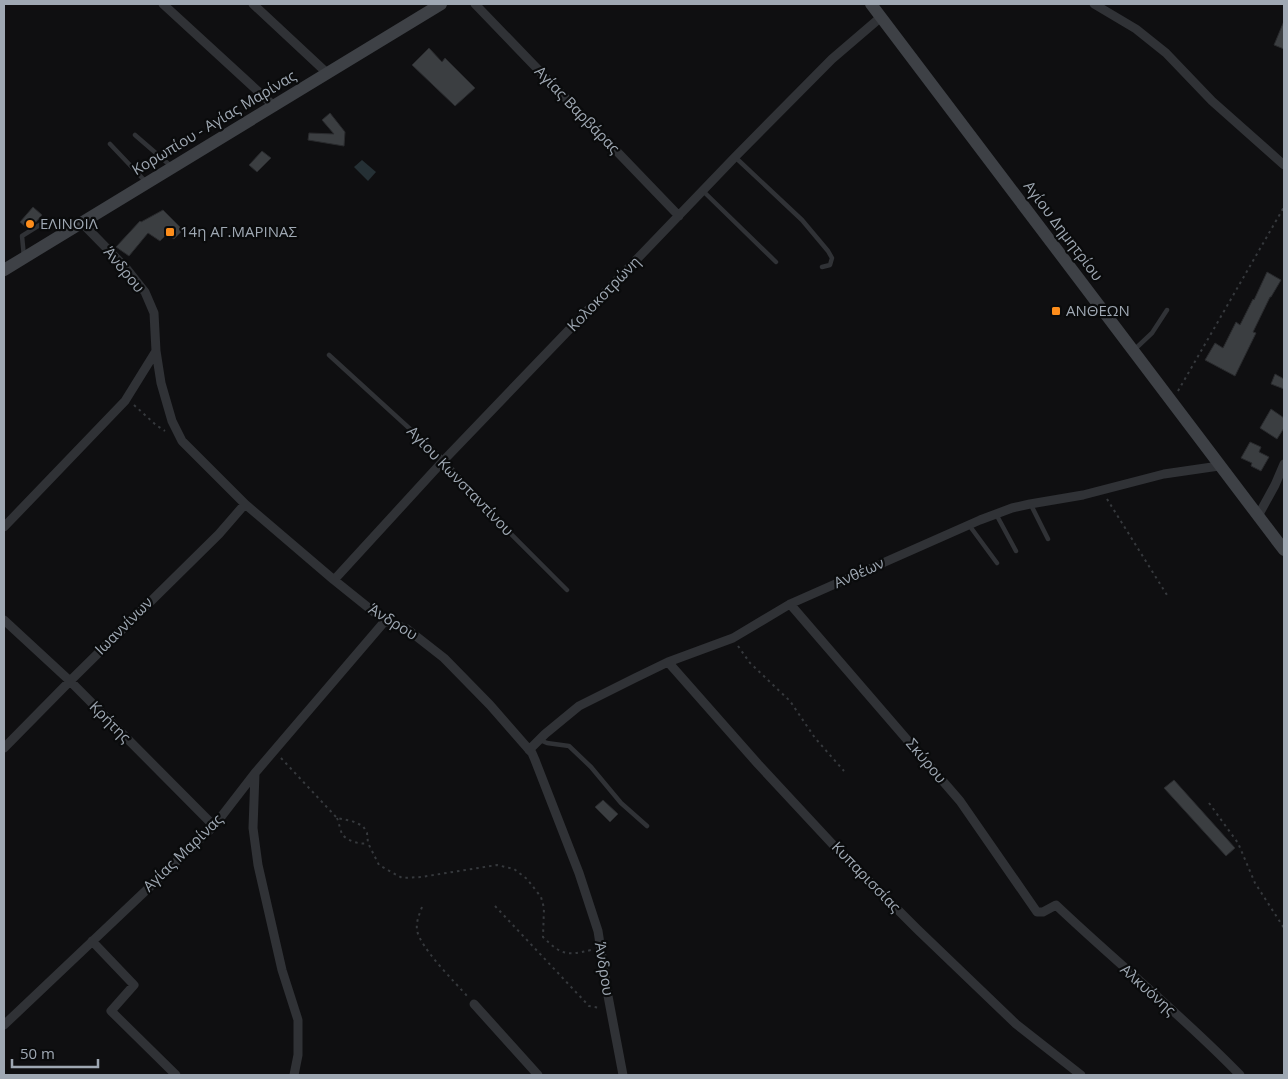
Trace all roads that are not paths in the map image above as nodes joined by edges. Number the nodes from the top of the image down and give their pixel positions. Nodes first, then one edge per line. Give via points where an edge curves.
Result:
1 (163, 4) edge
2 (253, 4) edge
3 (441, 4) edge
4 (475, 4) edge
5 (871, 4) edge
6 (1094, 4) edge
7 (881, 17) junction
8 (327, 73) junction
9 (274, 106) junction
10 (135, 135) dead end
11 (110, 144) dead end
12 (735, 157) junction
13 (1284, 165) edge
14 (173, 168) junction
15 (147, 183) junction
16 (704, 191) junction
17 (679, 216) junction
18 (77, 226) junction
19 (24, 258) junction
20 (776, 262) dead end
21 (822, 267) dead end
22 (4, 270) edge
23 (1167, 310) dead end
24 (156, 351) junction
25 (1133, 351) junction
26 (328, 354) dead end
27 (444, 460) junction
28 (1284, 464) edge
29 (1219, 466) junction
30 (245, 504) junction
31 (1030, 504) junction
32 (996, 514) junction
33 (1258, 516) junction
34 (969, 525) junction
35 (4, 527) edge
36 (1048, 539) dead end
37 (1284, 549) edge
38 (1016, 550) dead end
39 (997, 563) dead end
40 (334, 580) junction
41 (567, 590) dead end
42 (790, 604) junction
43 (4, 620) edge
44 (385, 621) junction
45 (668, 662) junction
46 (70, 681) junction
47 (540, 740) junction
48 (4, 748) edge
49 (529, 750) junction
50 (255, 773) junction
51 (214, 826) junction
52 (647, 826) dead end
53 (1056, 905) joint
54 (92, 941) junction
55 (474, 1004) road end
56 (4, 1024) edge
57 (176, 1075) edge
58 (294, 1075) edge
59 (538, 1075) edge
60 (623, 1075) edge
61 (1080, 1075) edge
62 (1240, 1075) edge

1 - 9 street
2 - 8 street
3 - 8 street, Κορωπίου - Αγίας Μαρίνας
4 - 17 street, Αγίας Βαρβάρας
5 - 7 street, Αγίου Δημητρίου
6 - 13 street via 1136,29 1166,53 1212,101
7 - 12 street, Κολοκοτρώνη via 832,59
7 - 25 street, Αγίου Δημητρίου
8 - 9 street, Κορωπίου - Αγίας Μαρίνας
9 - 14 street, Κορωπίου - Αγίας Μαρίνας
10 - 14 lane
11 - 15 lane
12 - 16 street, Κολοκοτρώνη
12 - 21 lane via 802,220 828,251 832,258 830,264
14 - 15 street, Κορωπίου - Αγίας Μαρίνας
15 - 18 street, Κορωπίου - Αγίας Μαρίνας
16 - 17 street, Κολοκοτρώνη
16 - 20 lane
17 - 27 street, Κολοκοτρώνη
18 - 19 street, Κορωπίου - Αγίας Μαρίνας
18 - 19 lane via 46,221 22,236
18 - 24 street, Άνδρου via 126,268 145,292 154,313
19 - 22 street, Κορωπίου - Αγίας Μαρίνας
23 - 25 lane via 1152,333
24 - 30 street, Άνδρου via 161,383 172,421 182,441
24 - 35 street via 125,401
25 - 29 street, Αγίου Δημητρίου
26 - 27 lane, Αγίου Κωνσταντίνου
27 - 40 street, Κολοκοτρώνη
27 - 41 lane, Αγίου Κωνσταντίνου via 493,516
28 - 33 street
29 - 31 street, Ανθέων via 1164,474 1083,495
29 - 33 street, Αγίου Δημητρίου
30 - 40 street, Άνδρου
30 - 46 street, Ιωαννίνων via 219,534
31 - 32 street, Ανθέων
31 - 36 lane
32 - 34 street, Ανθέων
32 - 38 lane
33 - 37 street, Αγίου Δημητρίου
34 - 39 lane
34 - 42 street, Ανθέων
40 - 44 street, Άνδρου
42 - 45 street, Ανθέων via 733,638
42 - 53 street, Σκύρου via 960,801 1037,912
43 - 46 street, Κρήτης
44 - 49 street, Άνδρου via 407,629 444,658
44 - 50 street, Αγίας Μαρίνας
45 - 47 street, Ανθέων via 579,706
45 - 61 street, Κυπαρισσίας via 817,828 910,923 1016,1024
46 - 48 street, Ιωαννίνων
46 - 51 street, Κρήτης
47 - 49 street, Ανθέων
47 - 52 lane via 569,746 621,803
49 - 60 street, Άνδρου via 536,760 598,931
50 - 51 street, Αγίας Μαρίνας
50 - 58 street via 253,828 258,865 282,970 298,1020 298,1055
51 - 54 street, Αγίας Μαρίνας
53 - 62 street, Αλκυόνης
54 - 56 street, Αγίας Μαρίνας
54 - 57 street via 134,985 112,1011
55 - 59 street

